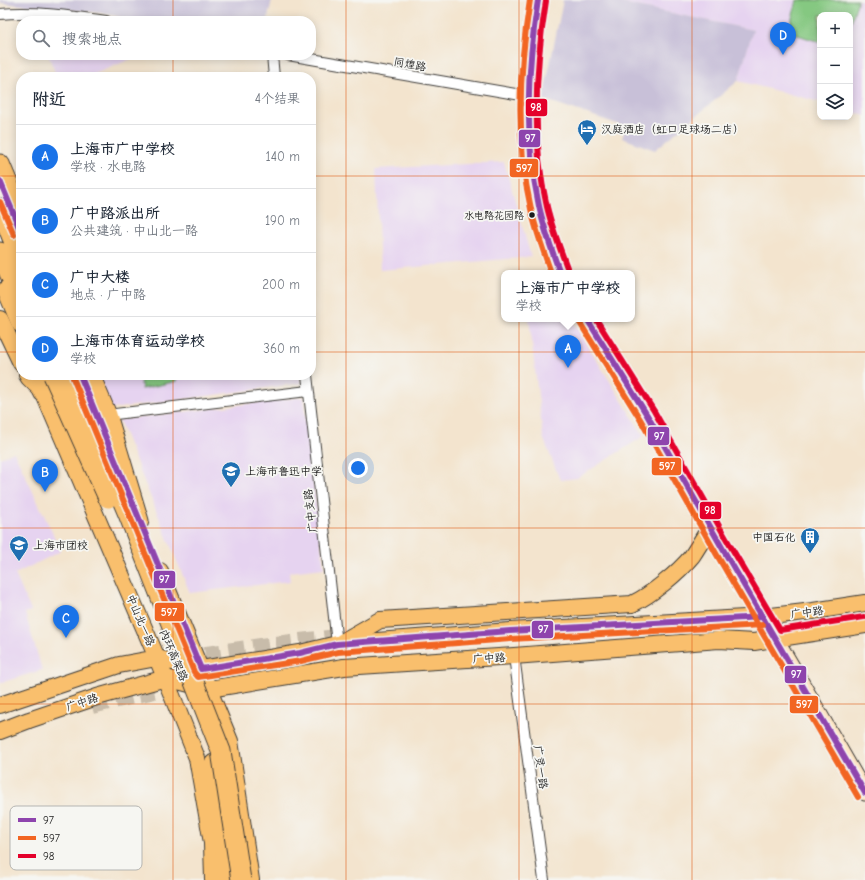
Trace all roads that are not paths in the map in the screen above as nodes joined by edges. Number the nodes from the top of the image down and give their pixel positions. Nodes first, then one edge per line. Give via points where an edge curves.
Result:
1 (538, 0) edge
2 (0, 14) edge
3 (72, 16) edge
4 (272, 60) edge
5 (316, 60) edge
6 (274, 72) edge
7 (527, 96) junction
8 (0, 164) edge
9 (0, 181) edge
10 (16, 202) edge
11 (0, 208) edge
12 (16, 220) edge
13 (16, 248) edge
14 (0, 252) edge
15 (559, 270) edge
16 (0, 274) edge
17 (16, 289) edge
18 (16, 311) edge
19 (0, 319) edge
20 (589, 322) edge
21 (16, 353) edge
22 (55, 380) edge
23 (71, 380) edge
24 (82, 380) edge
25 (92, 380) edge
26 (307, 380) edge
27 (41, 383) edge
28 (308, 391) junction
29 (107, 415) junction
30 (139, 521) junction
31 (710, 527) junction
32 (865, 603) edge
33 (762, 617) junction
34 (725, 619) junction
35 (516, 624) dead end
36 (865, 626) edge
37 (776, 639) junction
38 (338, 644) junction
39 (514, 656) junction
40 (158, 658) junction
41 (437, 661) junction
42 (201, 669) junction
43 (282, 670) dead end
44 (166, 678) junction
45 (209, 689) junction
46 (0, 705) edge
47 (0, 731) edge
48 (865, 793) edge
49 (213, 880) edge
50 (228, 880) edge
51 (241, 880) edge
52 (251, 880) edge
53 (544, 880) edge

1 - 7 main road via 531,39
2 - 3 street
4 - 6 street
5 - 7 street, 同煌路
7 - 15 main road via 529,144 537,195
8 - 10 highway
9 - 12 main road
11 - 13 highway
14 - 17 highway
16 - 18 highway
19 - 21 main road
20 - 31 main road via 647,415
22 - 50 highway, 内环高架路, bridge via 121,528 202,724 214,764
23 - 51 highway, 内环高架路, bridge via 128,514 221,752
24 - 30 main road
25 - 29 highway
26 - 28 street, 广中支路
27 - 40 main road, 中山北一路
28 - 29 street
28 - 38 street, 广中支路
29 - 30 highway
30 - 42 main road
31 - 33 main road
31 - 38 main road via 683,566 632,604 380,620
32 - 33 main road, 广中路
33 - 34 main road, 广中路
33 - 37 main road
34 - 35 main road via 710,612
34 - 38 main road, 广中路
36 - 37 main road, 广中路
37 - 39 main road, 广中路 via 754,642 719,640
37 - 48 main road
38 - 42 main road, 广中路 via 300,653
39 - 41 main road, 广中路
39 - 53 street, 广灵一路
40 - 42 main road
40 - 44 main road, 中山北一路
40 - 46 main road via 119,665
41 - 43 main road via 414,657 379,656
41 - 45 main road, 广中路 via 344,668
42 - 45 main road
44 - 45 main road
44 - 47 main road, 广中路 via 97,697
44 - 49 main road, 中山北一路 via 197,758 212,843
45 - 52 main road via 230,740

